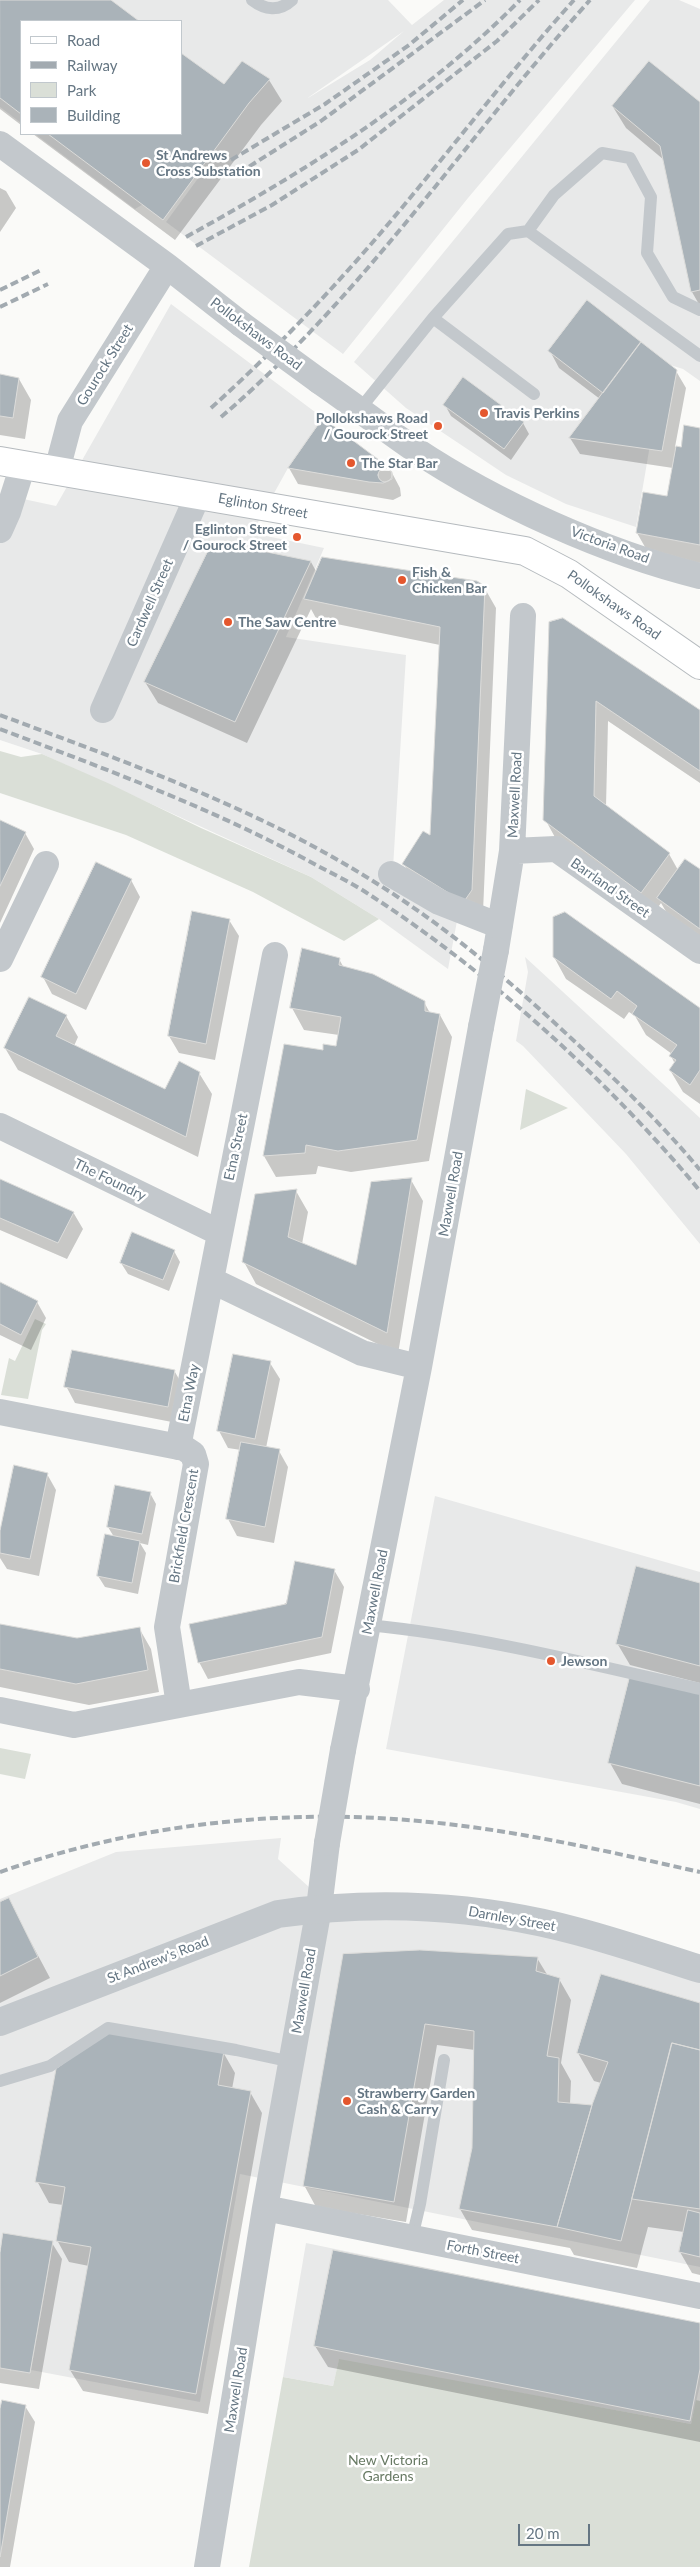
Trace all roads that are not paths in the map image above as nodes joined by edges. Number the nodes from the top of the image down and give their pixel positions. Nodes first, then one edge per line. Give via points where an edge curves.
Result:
1 (252, 0) edge
2 (292, 0) edge
3 (0, 144) edge
4 (528, 231) junction
5 (166, 266) junction
6 (700, 310) edge
7 (433, 318) junction
8 (700, 356) edge
9 (534, 394) dead end
10 (360, 409) junction
11 (11, 463) edge
12 (57, 470) junction
13 (198, 495) junction
14 (522, 508) joint
15 (0, 530) edge
16 (525, 551) joint
17 (700, 576) edge
18 (523, 616) dead end
19 (700, 665) edge
20 (103, 710) dead end
21 (512, 851) junction
22 (46, 864) dead end
23 (391, 874) dead end
24 (498, 938) junction
25 (700, 951) edge
26 (275, 955) dead end
27 (0, 959) edge
28 (0, 1126) edge
29 (220, 1233) junction
30 (211, 1280) junction
31 (200, 1339) joint
32 (419, 1367) junction
33 (0, 1412) edge
34 (178, 1447) junction
35 (368, 1625) junction
36 (357, 1689) junction
37 (700, 1689) edge
38 (179, 1705) junction
39 (0, 1710) edge
40 (319, 1908) junction
41 (700, 1969) edge
42 (0, 2022) edge
43 (444, 2060) dead end
44 (292, 2062) junction
45 (0, 2081) edge
46 (265, 2208) junction
47 (412, 2238) junction
48 (700, 2296) edge
49 (207, 2567) edge

1 - 2 lane via 273,10
3 - 5 street, Pollokshaws Road
4 - 6 lane via 554,195 602,153 630,158 651,197 647,253 673,297
4 - 7 lane via 508,234
4 - 8 lane
5 - 10 street, Pollokshaws Road, bridge
5 - 12 street, Gourock Street via 70,421
7 - 9 lane
7 - 10 lane
10 - 14 street, Pollokshaws Road via 421,453 488,493
11 - 12 main road, Eglinton Street
11 - 15 street
12 - 13 main road, Eglinton Street
13 - 16 main road, Eglinton Street
13 - 20 street, Cardwell Street
14 - 17 street, Victoria Road via 586,538
16 - 19 main road, Pollokshaws Road via 569,574
18 - 21 street, Maxwell Road
21 - 24 street, Maxwell Road
21 - 25 street, Barrland Street via 556,849
22 - 27 street
23 - 24 street
24 - 32 street, Maxwell Road, bridge
26 - 29 street, Etna Street
28 - 29 street, The Foundry
29 - 30 street, Etna Street
30 - 31 street, Etna Street
30 - 32 street via 362,1354
31 - 34 street, Etna Way
32 - 35 street, Maxwell Road
33 - 34 street
34 - 38 street, Brickfield Crescent via 191,1452 196,1464 166,1626
35 - 36 street, Maxwell Road
35 - 37 lane via 413,1629
36 - 38 street via 299,1682
36 - 40 street, Maxwell Road, bridge via 343,1750
38 - 39 street via 74,1725
40 - 41 street, Darnley Street via 394,1906 472,1911 575,1930
40 - 42 street, St Andrew's Road via 278,1914
40 - 44 street, Maxwell Road
43 - 47 lane
44 - 45 lane via 108,2028 50,2066
44 - 46 street, Maxwell Road
46 - 47 street, Forth Street
46 - 49 street, Maxwell Road
47 - 48 street, Forth Street

